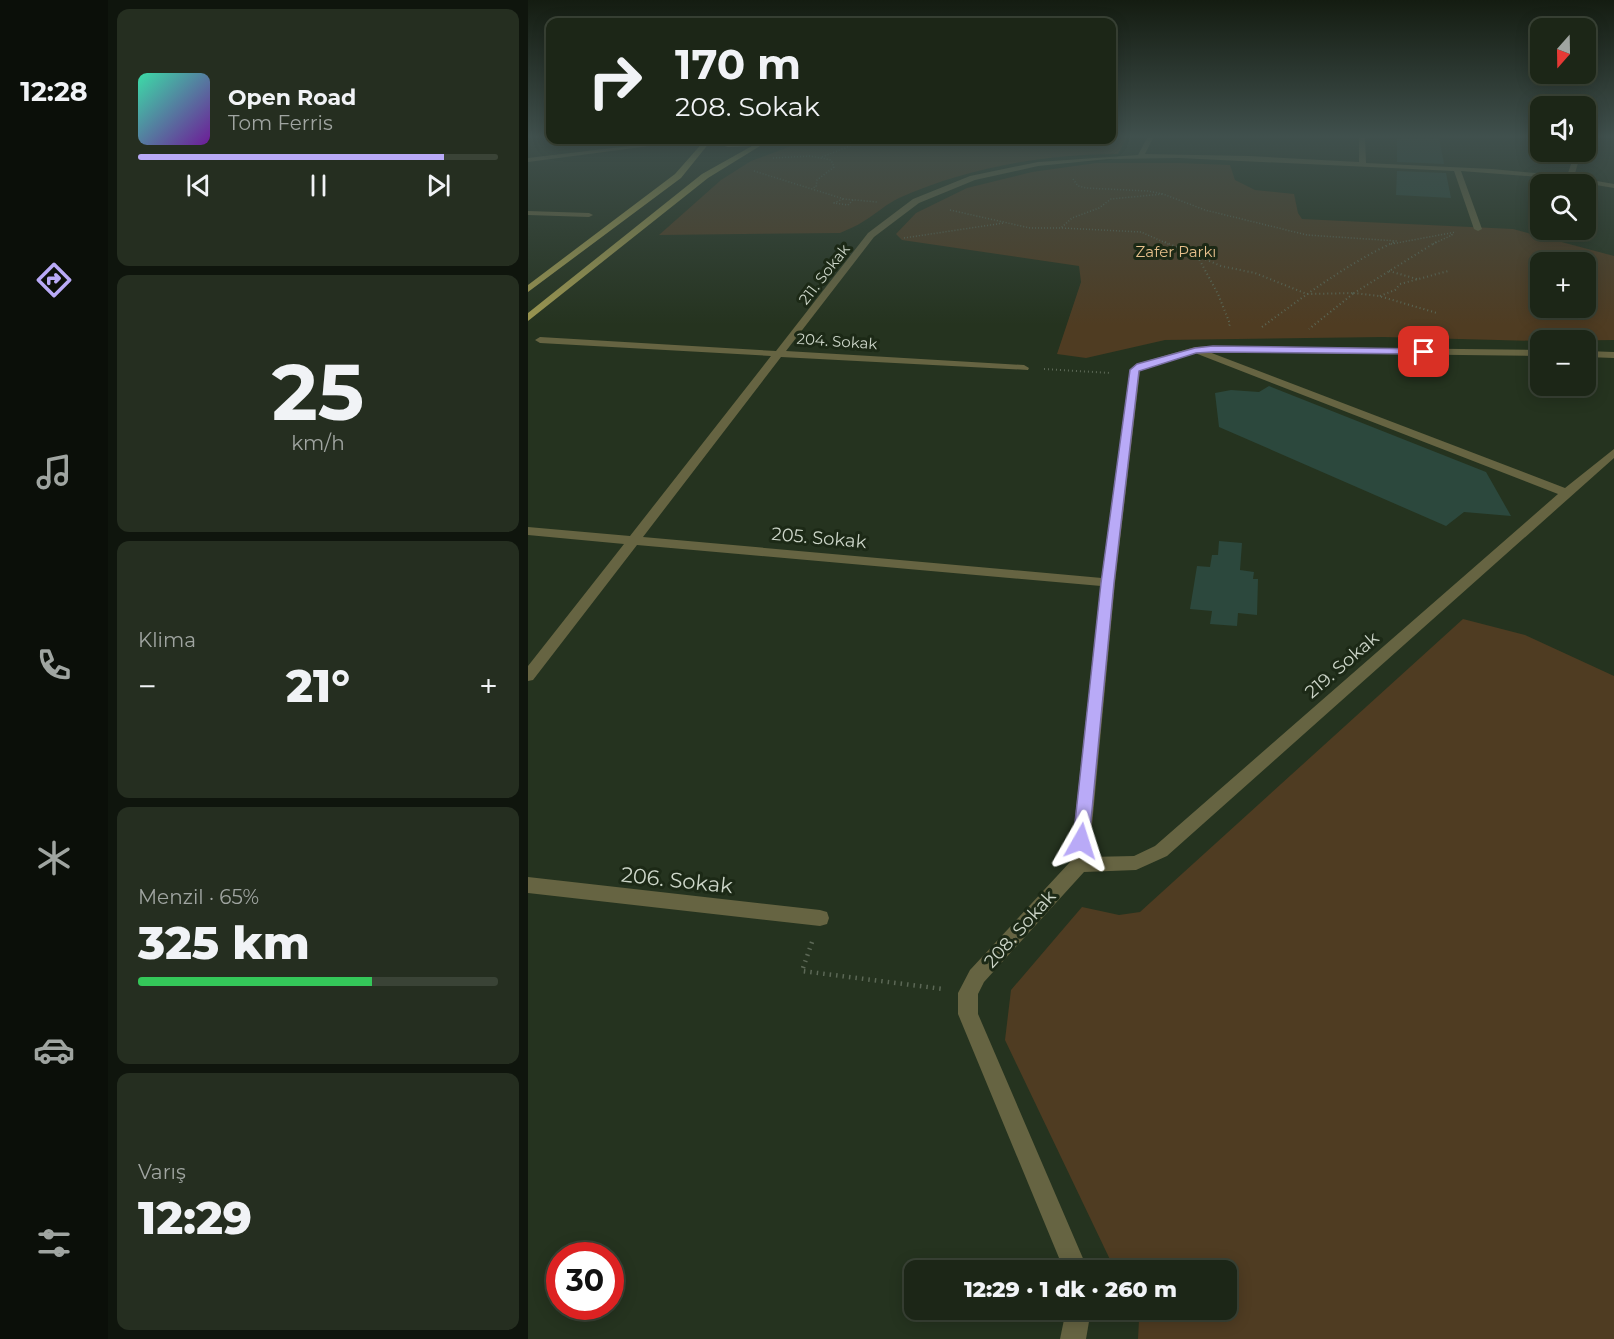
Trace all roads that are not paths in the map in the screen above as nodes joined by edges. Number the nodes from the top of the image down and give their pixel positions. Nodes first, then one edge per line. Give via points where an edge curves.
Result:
1 (645, 200) edge
2 (674, 200) edge
3 (918, 200) edge
4 (1468, 200) edge
5 (528, 213) edge
6 (589, 215) dead end
7 (1478, 229) road end
8 (528, 289) edge
9 (528, 318) edge
10 (540, 340) dead end
11 (1195, 350) junction
12 (780, 353) junction
13 (1530, 353) edge
14 (1596, 354) edge
15 (1614, 355) edge
16 (1024, 368) road end
17 (1614, 452) edge
18 (1566, 493) junction
19 (528, 531) edge
20 (634, 540) junction
21 (1108, 583) junction
22 (528, 676) edge
23 (1079, 865) junction
24 (528, 885) edge
25 (820, 918) road end
26 (1072, 1260) edge
27 (1077, 1320) edge
28 (1073, 1339) edge

1 - 8 main road
2 - 9 main road
3 - 12 street, 211. Sokak via 884,222 868,239
4 - 7 street
5 - 6 street
10 - 12 street, 204. Sokak
11 - 13 street via 1233,347
11 - 18 street
11 - 21 street via 1140,366 1133,375
12 - 16 street, 204. Sokak
12 - 20 street, 211. Sokak
14 - 15 street
17 - 18 street, 219. Sokak
18 - 23 street, 219. Sokak via 1161,851 1136,863
19 - 20 street, 205. Sokak
20 - 21 street, 205. Sokak
20 - 22 street, 211. Sokak
21 - 23 street
23 - 26 street, 208. Sokak via 977,976 968,993 968,1014
24 - 25 street, 206. Sokak
27 - 28 street

